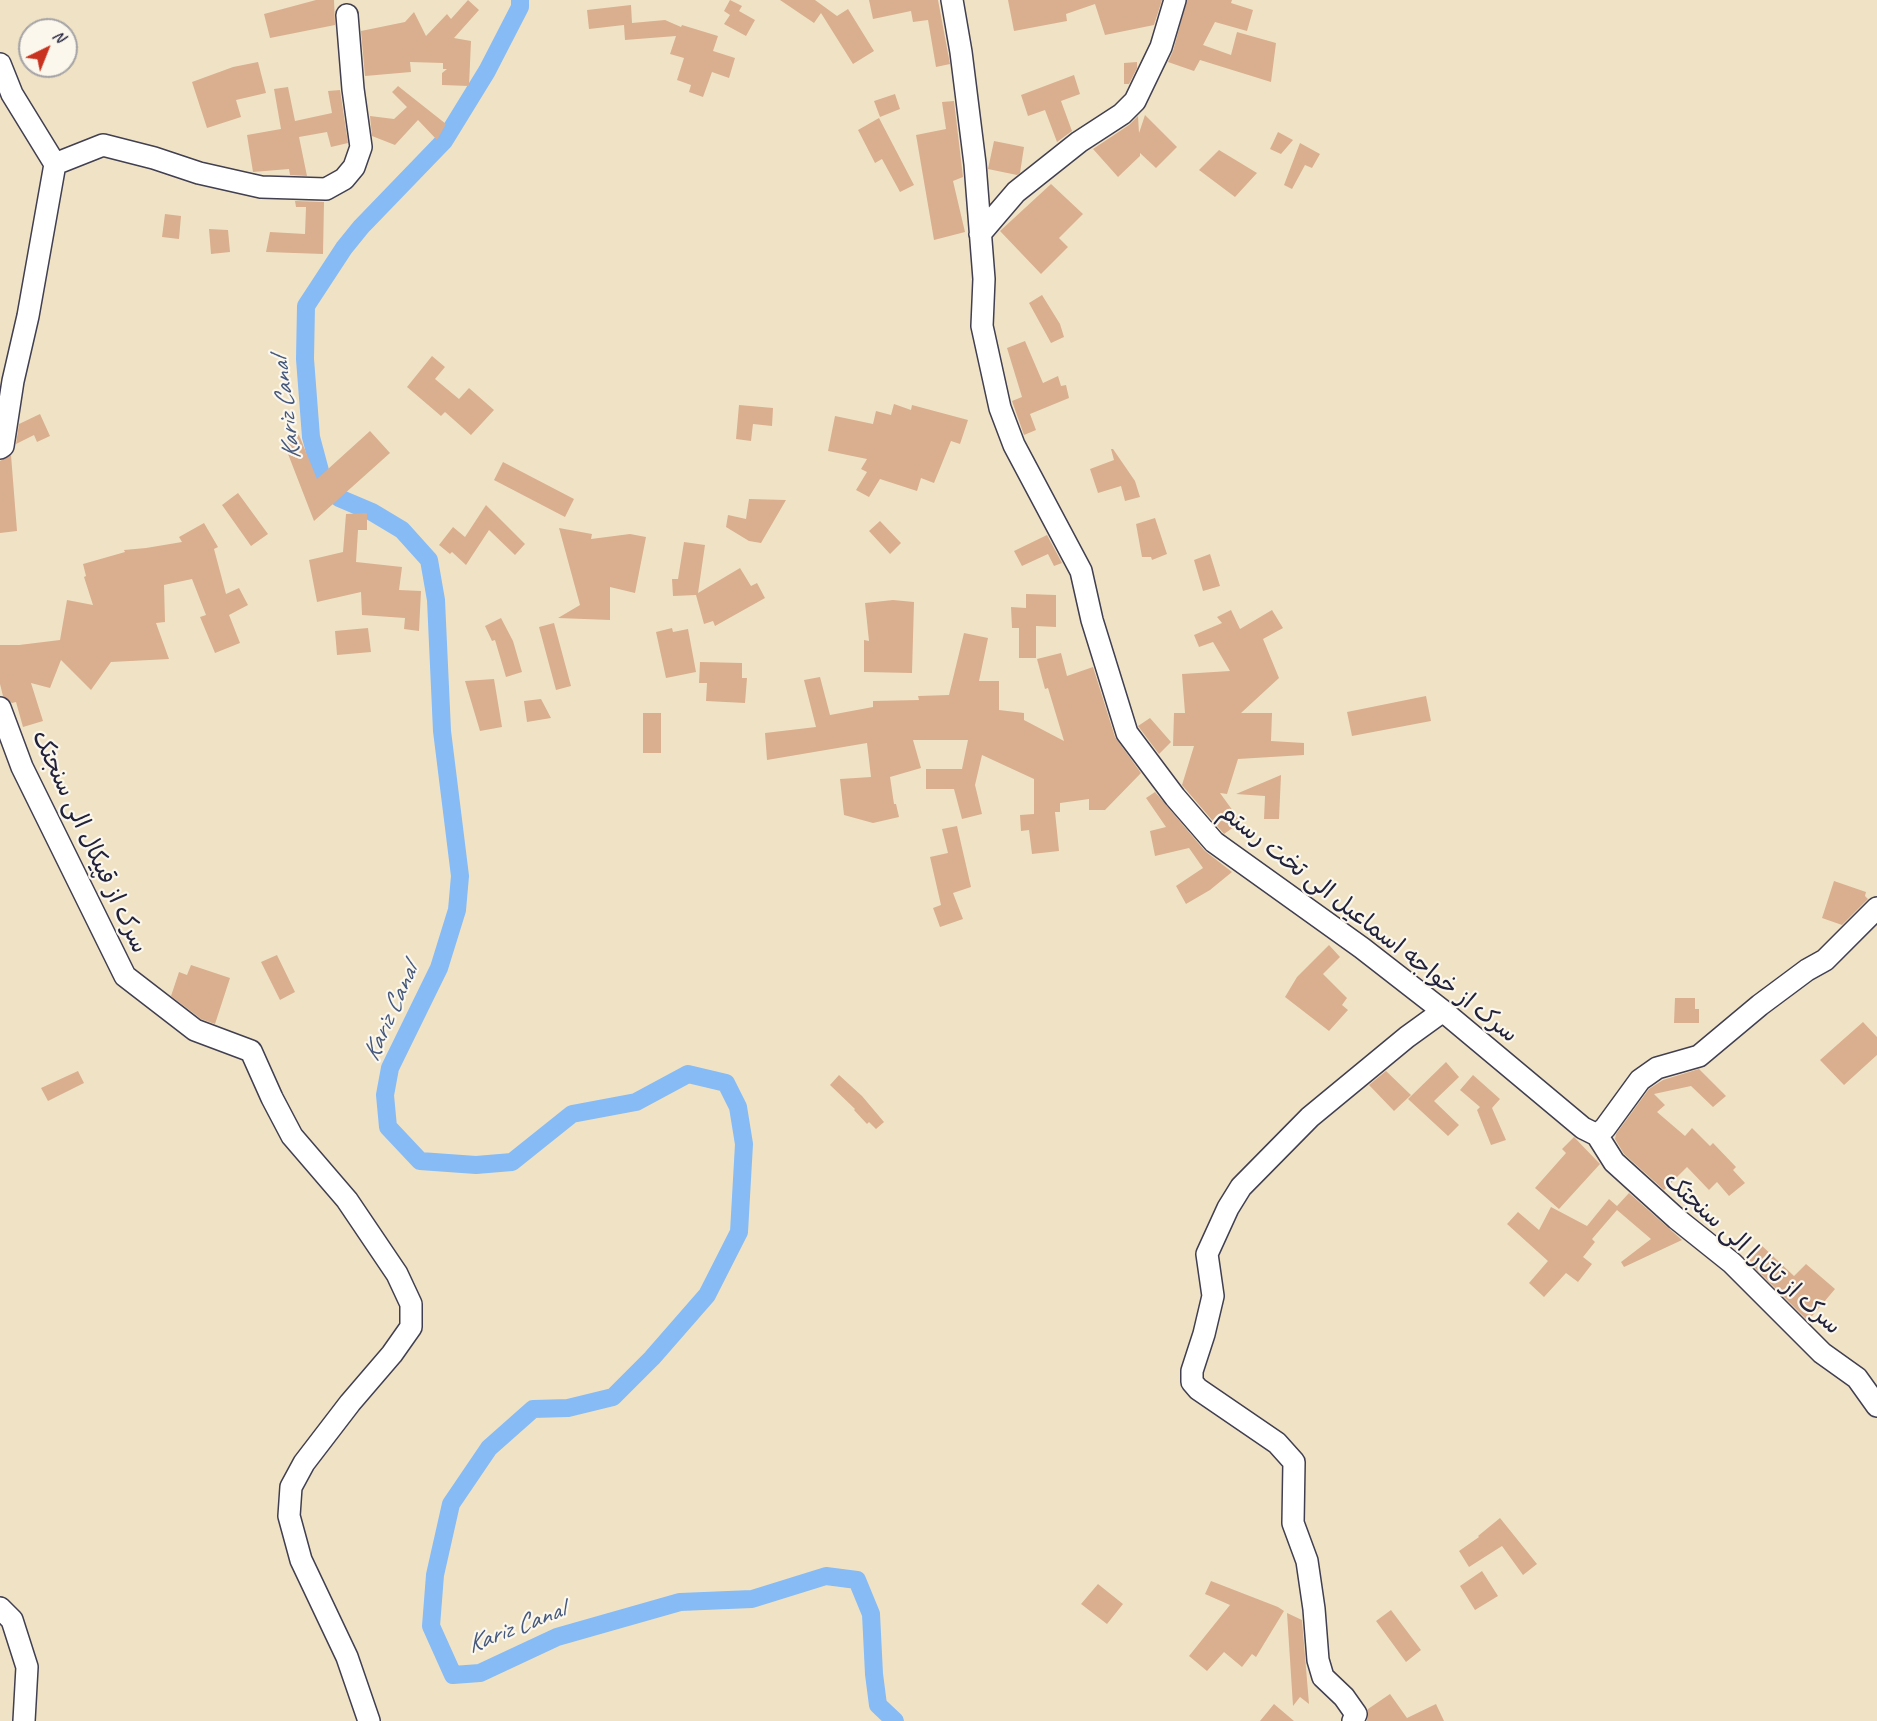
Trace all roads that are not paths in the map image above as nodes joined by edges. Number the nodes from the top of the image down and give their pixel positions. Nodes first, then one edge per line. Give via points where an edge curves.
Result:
1 (952, 0) edge
2 (1175, 0) edge
3 (347, 15) dead end
4 (0, 64) edge
5 (55, 164) junction
6 (980, 234) junction
7 (0, 448) edge
8 (0, 708) edge
9 (1877, 908) edge
10 (1443, 1011) junction
11 (1597, 1135) junction
12 (1877, 1406) edge
13 (0, 1608) edge
14 (24, 1721) edge
15 (369, 1721) edge
16 (1353, 1721) edge

1 - 6 street, سرک از خواجه اسماعیل الی تخت رستم via 975,164
2 - 6 street via 1161,47 1135,101 1016,192
3 - 5 street via 361,147 354,167 326,189 261,188 103,145
4 - 5 street via 12,94
5 - 7 street
6 - 10 street, سرک از خواجه اسماعیل الی تخت رستم via 984,279 982,326 1000,408 1014,445 1081,571 1127,733 1214,842
8 - 15 street, سرک از قپیکال الی سنجتک via 22,767 125,976 195,1030 251,1051 292,1136 347,1200 397,1274 411,1304 411,1326 303,1463 291,1487 289,1516 301,1560 347,1657
9 - 11 street via 1825,960 1760,1005 1699,1056 1657,1068 1640,1080
10 - 11 street, سرک از خواجه اسماعیل الی تخت رستم via 1575,1122
10 - 16 street via 1310,1117 1240,1187 1207,1254 1213,1296 1192,1371 1192,1382 1198,1389 1276,1443 1294,1462 1293,1523 1307,1561 1318,1660 1323,1677 1356,1714
11 - 12 street, سرک از تاتارا الی سنجتک via 1614,1162 1732,1263 1822,1353 1857,1378
13 - 14 street via 12,1620 27,1667

